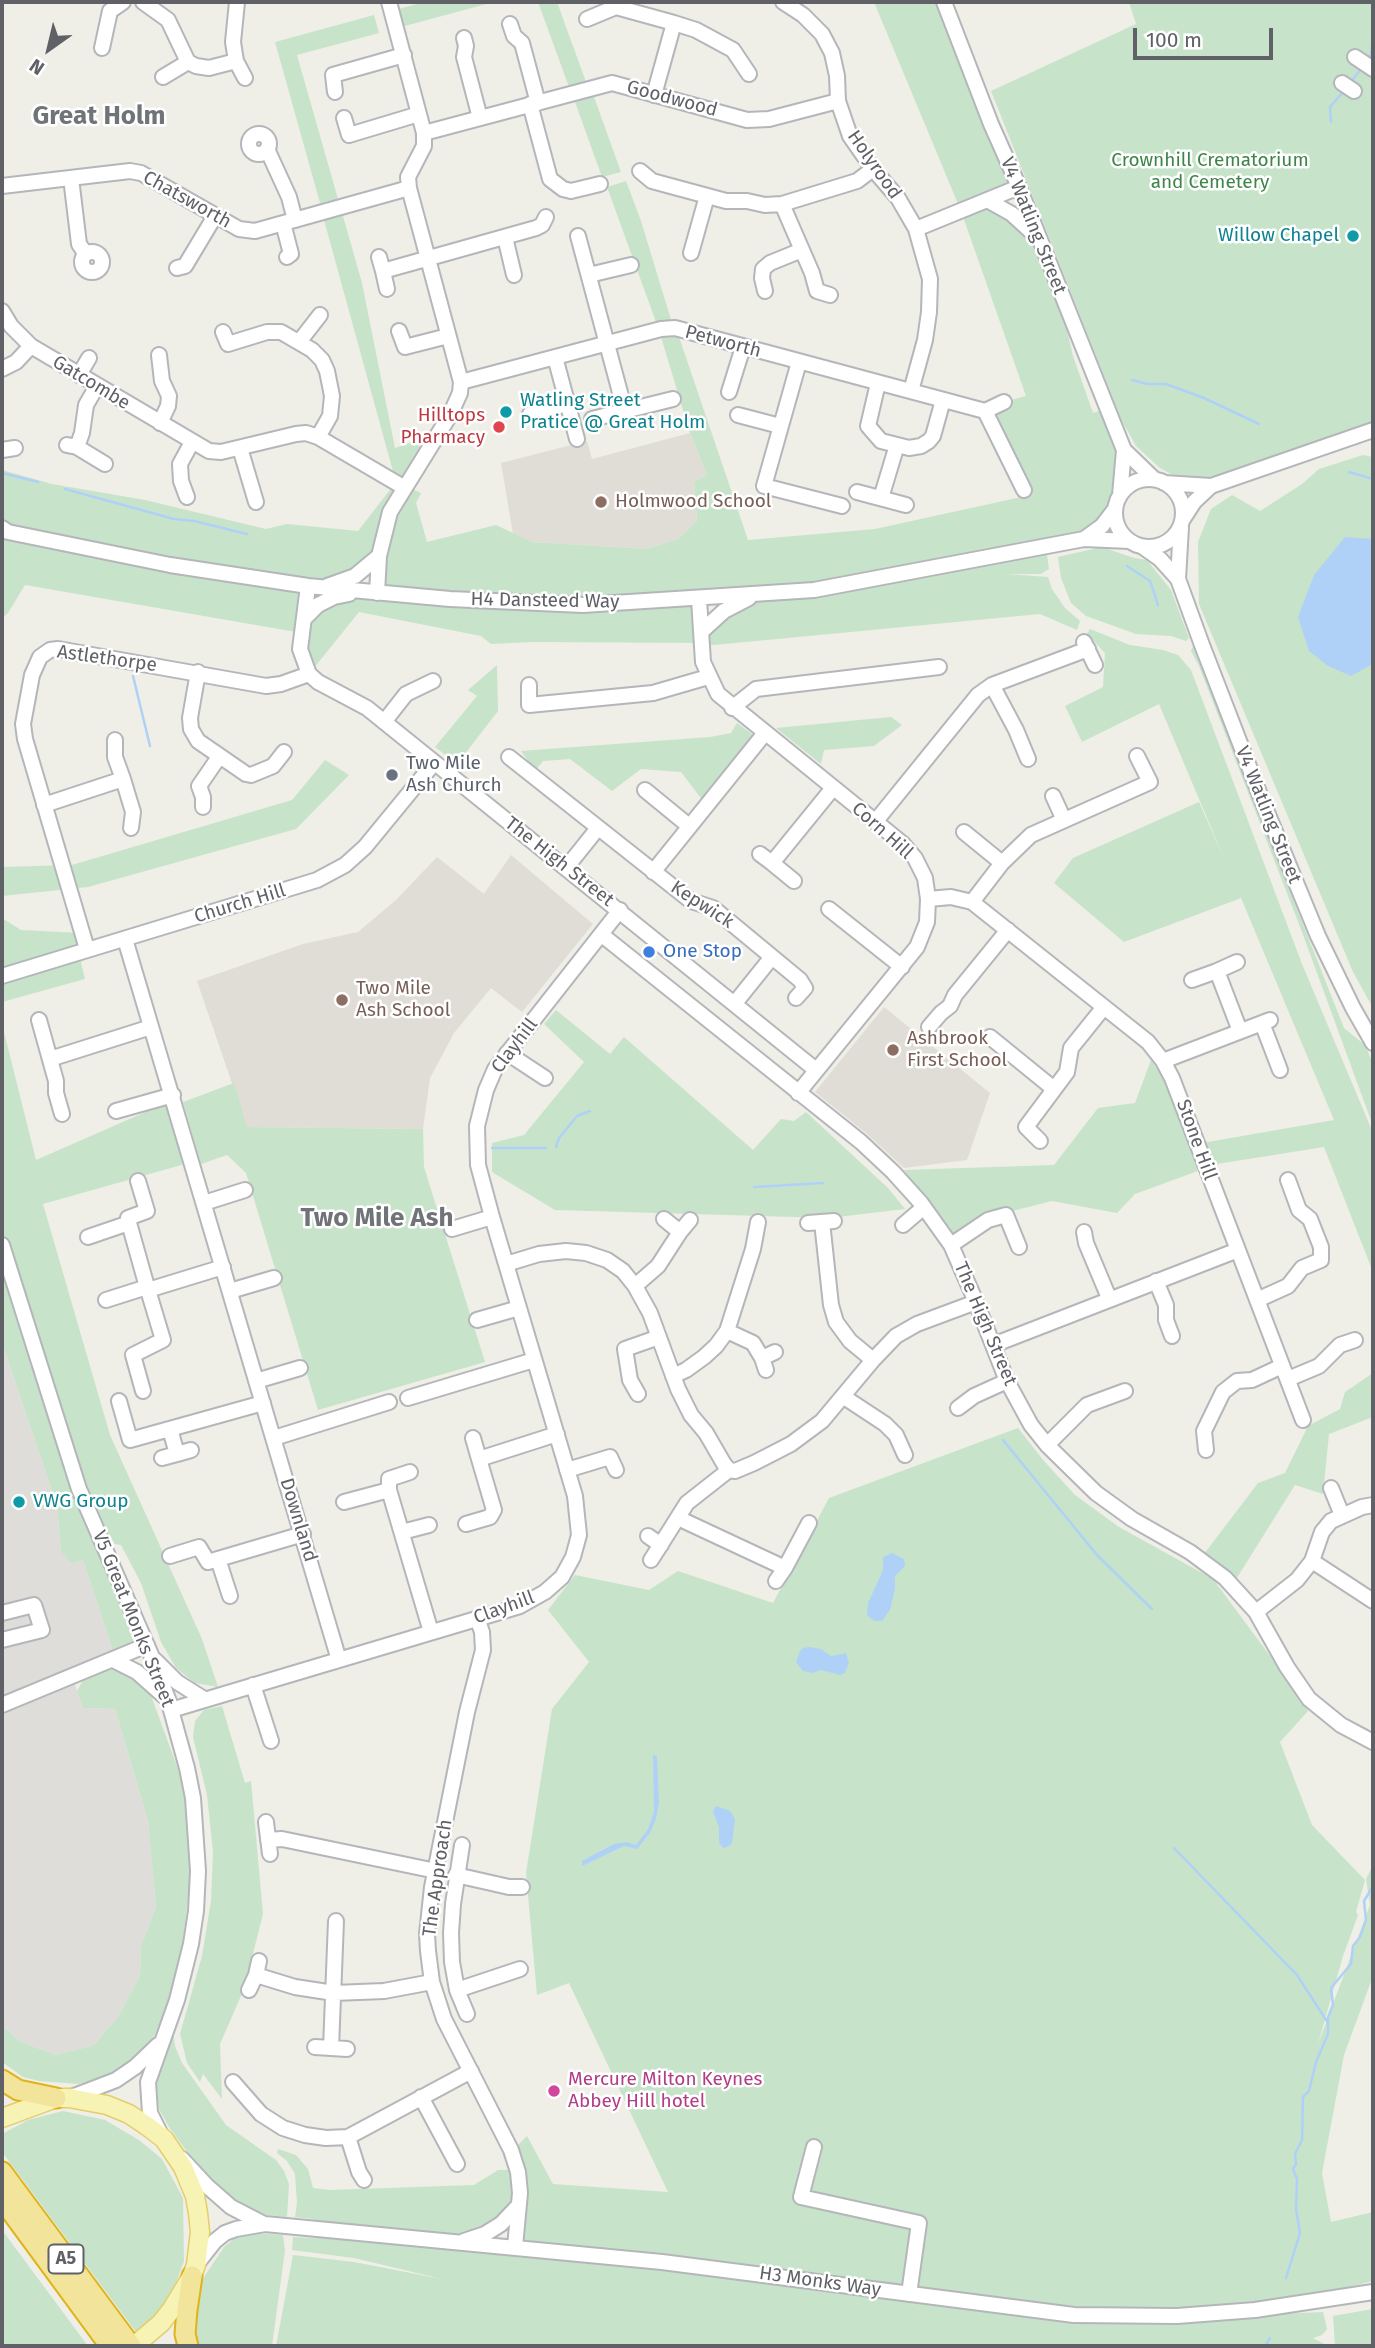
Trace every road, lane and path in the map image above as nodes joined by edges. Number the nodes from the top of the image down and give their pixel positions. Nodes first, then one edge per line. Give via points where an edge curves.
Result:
1 (123, 2) edge
2 (143, 2) edge
3 (237, 2) edge
4 (388, 2) edge
5 (783, 2) edge
6 (944, 2) edge
7 (105, 6) edge
8 (587, 19) dead end
9 (674, 23) junction
10 (510, 24) dead end
11 (464, 38) dead end
12 (102, 48) dead end
13 (404, 55) junction
14 (1355, 57) dead end
15 (236, 61) junction
16 (188, 62) junction
17 (1373, 69) edge
18 (749, 74) dead end
19 (163, 77) dead end
20 (245, 78) dead end
21 (335, 92) dead end
22 (654, 95) junction
23 (838, 101) junction
24 (534, 103) junction
25 (419, 114) junction
26 (344, 118) dead end
27 (480, 118) junction
28 (424, 133) junction
29 (267, 149) dead end
30 (873, 169) junction
31 (640, 171) dead end
32 (71, 178) junction
33 (600, 184) dead end
34 (2, 186) edge
35 (1019, 187) junction
36 (409, 188) junction
37 (706, 196) junction
38 (987, 200) junction
39 (782, 204) junction
40 (215, 216) junction
41 (546, 217) dead end
42 (289, 222) junction
43 (916, 229) junction
44 (579, 236) dead end
45 (505, 237) junction
46 (1039, 240) junction
47 (802, 250) junction
48 (85, 253) dead end
49 (691, 253) dead end
50 (292, 256) dead end
51 (379, 257) dead end
52 (427, 258) junction
53 (631, 265) dead end
54 (184, 269) dead end
55 (383, 271) junction
56 (514, 275) dead end
57 (589, 275) junction
58 (387, 289) dead end
59 (765, 291) dead end
60 (830, 295) dead end
61 (2, 311) edge
62 (320, 315) dead end
63 (399, 331) dead end
64 (223, 332) dead end
65 (448, 337) junction
66 (299, 342) junction
67 (607, 343) junction
68 (31, 346) junction
69 (743, 347) junction
70 (159, 355) dead end
71 (555, 357) junction
72 (89, 358) dead end
73 (799, 362) junction
74 (2, 369) edge
75 (79, 375) junction
76 (461, 382) junction
77 (878, 383) junction
78 (97, 386) junction
79 (911, 391) junction
80 (729, 392) dead end
81 (673, 399) dead end
82 (943, 400) junction
83 (1004, 402) dead end
84 (567, 404) junction
85 (625, 411) junction
86 (985, 411) junction
87 (530, 414) dead end
88 (738, 415) dead end
89 (592, 419) dead end
90 (160, 423) junction
91 (780, 426) junction
92 (1373, 430) edge
93 (318, 437) junction
94 (577, 439) dead end
95 (192, 442) junction
96 (897, 446) junction
97 (240, 448) junction
98 (1124, 450) junction
99 (106, 464) dead end
100 (1159, 481) junction
101 (1211, 486) junction
102 (405, 488) junction
103 (1024, 490) dead end
104 (857, 492) dead end
105 (187, 496) dead end
106 (881, 498) junction
107 (256, 502) dead end
108 (1118, 502) junction
109 (906, 505) dead end
110 (842, 506) dead end
111 (1182, 523) junction
112 (4, 531) edge
113 (1084, 539) junction
114 (1136, 544) junction
115 (379, 556) junction
116 (1178, 579) junction
117 (316, 586) junction
118 (361, 591) junction
119 (377, 593) junction
120 (756, 595) junction
121 (699, 599) junction
122 (305, 618) junction
123 (702, 631) junction
124 (1095, 665) dead end
125 (198, 673) junction
126 (930, 673) dead end
127 (309, 674) junction
128 (708, 677) junction
129 (433, 681) dead end
130 (529, 685) dead end
131 (992, 685) junction
132 (732, 708) junction
133 (384, 722) junction
134 (765, 733) junction
135 (115, 740) dead end
136 (284, 752) dead end
137 (1137, 756) dead end
138 (219, 757) junction
139 (509, 757) dead end
140 (1028, 759) dead end
141 (434, 763) junction
142 (122, 779) junction
143 (832, 788) junction
144 (645, 790) dead end
145 (1054, 796) dead end
146 (44, 805) junction
147 (204, 807) dead end
148 (1064, 820) junction
149 (875, 822) junction
150 (689, 826) junction
151 (131, 828) dead end
152 (598, 828) junction
153 (964, 832) dead end
154 (1002, 863) junction
155 (566, 868) junction
156 (653, 872) junction
157 (794, 881) dead end
158 (928, 899) junction
159 (972, 902) junction
160 (829, 909) dead end
161 (620, 910) junction
162 (1008, 930) junction
163 (602, 935) junction
164 (125, 939) junction
165 (87, 949) junction
166 (772, 957) junction
167 (1237, 962) dead end
168 (902, 967) junction
169 (1217, 971) junction
170 (5, 974) edge
171 (1192, 980) dead end
172 (796, 998) dead end
173 (735, 1003) junction
174 (1104, 1007) junction
175 (39, 1020) dead end
176 (151, 1027) junction
177 (929, 1027) dead end
178 (1240, 1031) junction
179 (990, 1037) dead end
180 (1373, 1043) edge
181 (507, 1053) junction
182 (50, 1059) junction
183 (1163, 1061) junction
184 (816, 1070) junction
185 (1280, 1070) dead end
186 (545, 1078) dead end
187 (1054, 1089) junction
188 (798, 1093) junction
189 (173, 1095) junction
190 (116, 1111) dead end
191 (62, 1114) dead end
192 (1040, 1141) dead end
193 (1288, 1180) dead end
194 (138, 1181) dead end
195 (245, 1190) dead end
196 (204, 1203) junction
197 (924, 1207) junction
198 (492, 1217) junction
199 (664, 1219) dead end
200 (690, 1220) dead end
201 (758, 1222) dead end
202 (822, 1222) dead end
203 (129, 1223) junction
204 (903, 1226) dead end
205 (452, 1230) dead end
206 (680, 1232) junction
207 (1084, 1233) dead end
208 (88, 1237) dead end
209 (2, 1245) edge
210 (951, 1245) junction
211 (1018, 1247) dead end
212 (1237, 1250) junction
213 (506, 1264) junction
214 (223, 1267) junction
215 (6, 1270) edge
216 (274, 1278) dead end
217 (1156, 1281) junction
218 (635, 1286) junction
219 (148, 1289) junction
220 (230, 1291) junction
221 (1109, 1298) junction
222 (106, 1300) dead end
223 (1257, 1300) junction
224 (976, 1302) junction
225 (519, 1308) junction
226 (477, 1320) dead end
227 (727, 1331) junction
228 (1172, 1336) dead end
229 (659, 1337) junction
230 (1355, 1340) dead end
231 (993, 1345) junction
232 (534, 1360) junction
233 (768, 1360) dead end
234 (873, 1360) junction
235 (300, 1368) dead end
236 (1285, 1373) junction
237 (673, 1376) junction
238 (257, 1381) junction
239 (1007, 1381) junction
240 (143, 1391) dead end
241 (638, 1394) dead end
242 (844, 1397) junction
243 (1120, 1397) dead end
244 (408, 1398) dead end
245 (118, 1401) dead end
246 (389, 1402) dead end
247 (263, 1403) junction
248 (958, 1408) dead end
249 (1303, 1420) dead end
250 (170, 1429) junction
251 (557, 1434) junction
252 (274, 1438) junction
253 (473, 1438) dead end
254 (1047, 1446) junction
255 (1206, 1450) dead end
256 (177, 1454) dead end
257 (905, 1455) dead end
258 (479, 1459) junction
259 (615, 1460) dead end
260 (567, 1470) junction
261 (729, 1470) junction
262 (410, 1472) dead end
263 (1331, 1488) dead end
264 (389, 1490) junction
265 (344, 1502) dead end
266 (1373, 1505) edge
267 (1342, 1515) junction
268 (678, 1518) junction
269 (809, 1523) dead end
270 (466, 1524) dead end
271 (429, 1525) dead end
272 (402, 1532) junction
273 (303, 1534) junction
274 (648, 1536) dead end
275 (661, 1545) junction
276 (170, 1556) dead end
277 (218, 1559) junction
278 (651, 1560) dead end
279 (1312, 1561) junction
280 (785, 1568) junction
281 (776, 1581) dead end
282 (230, 1596) dead end
283 (1373, 1601) edge
284 (1256, 1612) junction
285 (2, 1613) edge
286 (477, 1618) junction
287 (431, 1632) junction
288 (2, 1640) edge
289 (149, 1651) junction
290 (113, 1660) junction
291 (340, 1660) junction
292 (253, 1685) junction
293 (204, 1699) junction
294 (2, 1705) edge
295 (169, 1705) junction
296 (271, 1741) dead end
297 (1373, 1742) edge
298 (266, 1822) dead end
299 (462, 1845) dead end
300 (436, 1871) junction
301 (456, 1875) junction
302 (513, 1890) dead end
303 (336, 1921) dead end
304 (451, 1933) junction
305 (427, 1934) junction
306 (520, 1969) dead end
307 (432, 1982) junction
308 (249, 1990) dead end
309 (457, 1990) junction
310 (334, 1993) junction
311 (467, 2014) dead end
312 (162, 2041) junction
313 (315, 2047) dead end
314 (331, 2048) junction
315 (347, 2049) dead end
316 (471, 2071) junction
317 (2, 2080) edge
318 (235, 2093) dead end
319 (421, 2097) junction
320 (63, 2098) junction
321 (2, 2118) edge
322 (348, 2137) junction
323 (167, 2144) junction
324 (814, 2147) dead end
325 (457, 2164) dead end
326 (2, 2172) edge
327 (364, 2180) dead end
328 (2, 2200) edge
329 (518, 2206) junction
330 (270, 2225) junction
331 (459, 2242) junction
332 (514, 2248) junction
333 (194, 2271) junction
334 (1373, 2292) edge
335 (909, 2294) junction
336 (110, 2346) edge
337 (132, 2346) edge
338 (188, 2346) edge

1 - 7 street
2 - 16 street via 168,20
3 - 15 street
4 - 13 street
5 - 23 street, Holyrood via 822,34 832,53
6 - 35 street, V4 Watling Street
7 - 12 street
8 - 9 street via 616,8
9 - 18 street via 733,50
9 - 22 street
10 - 24 street via 522,43
11 - 27 street via 464,57
13 - 21 street via 333,75
13 - 25 street
14 - 17 street
15 - 16 street via 209,68
15 - 20 street
16 - 19 street
22 - 23 street, Goodwood via 747,120 769,119
22 - 24 street, Goodwood via 612,83
23 - 30 street, Holyrood via 850,136
24 - 27 street, Goodwood
24 - 33 street via 550,179 571,191
25 - 26 street via 349,135
25 - 28 street
27 - 28 street, Goodwood
28 - 36 street via 424,146 408,177
29 - 42 street via 289,197
30 - 39 street via 857,181
30 - 43 street, Holyrood
31 - 37 street via 652,181
32 - 34 street, Chatsworth
32 - 40 street, Chatsworth via 141,173
32 - 48 street via 79,244
35 - 38 street
35 - 46 street, V4 Watling Street
36 - 42 street, Chatsworth
36 - 52 street
37 - 39 street
37 - 49 street
38 - 43 street
38 - 46 street via 1012,214
39 - 47 street
40 - 42 street, Chatsworth via 239,229 255,231
40 - 54 street
41 - 45 street via 536,228
42 - 50 street
43 - 79 street, Holyrood via 930,279 929,312
44 - 57 street
45 - 52 street
45 - 56 street
46 - 98 street, V4 Watling Street
47 - 59 street via 763,269
47 - 60 street via 817,291
51 - 55 street
52 - 55 street
52 - 65 street
53 - 57 street
55 - 58 street
57 - 67 street
61 - 68 street, Gatcombe
62 - 66 street
63 - 65 street via 406,354
64 - 66 street via 228,344 267,332 281,332
65 - 76 street
66 - 93 street via 322,360 332,396 330,416
67 - 69 street, Petworth via 675,328
67 - 71 street, Petworth
67 - 85 street
68 - 74 street
68 - 75 street, Gatcombe
69 - 73 street, Petworth
69 - 80 street
70 - 90 street via 169,396
71 - 76 street, Petworth
71 - 84 street
72 - 75 street
73 - 77 street, Petworth
73 - 91 street
75 - 78 street, Gatcombe
76 - 102 street via 450,415
77 - 79 street, Petworth
77 - 96 street via 868,426 881,441
78 - 90 street, Gatcombe
78 - 99 street via 86,405 82,433 72,446
79 - 82 street, Petworth
81 - 85 street
82 - 86 street, Petworth
82 - 96 street via 929,441 909,449
83 - 86 street
84 - 87 street
84 - 94 street
85 - 89 street
86 - 103 street
88 - 91 street
90 - 95 street, Gatcombe
91 - 110 street via 764,486
92 - 101 street
93 - 97 street, Gatcombe via 296,434
93 - 102 street
95 - 97 street, Gatcombe via 209,451
95 - 105 street via 180,464
96 - 106 street
97 - 107 street
98 - 100 street, V4 Watling Street
98 - 108 street, V4 Watling Street
100 - 101 street
100 - 108 street via 1135,482
100 - 111 street via 1180,498
101 - 111 street via 1194,502
102 - 115 street via 390,512
104 - 106 street
106 - 109 street
108 - 113 street, H4 Dansteed Way via 1102,526
108 - 114 street via 1118,527
111 - 114 street via 1165,543 1154,547
111 - 116 street, V4 Watling Street
112 - 117 street, H4 Dansteed Way via 170,565
113 - 114 street, H4 Dansteed Way
113 - 120 street, H4 Dansteed Way via 814,590
114 - 116 street, V4 Watling Street via 1160,559
115 - 117 street via 355,576
115 - 119 street
116 - 180 street, V4 Watling Street via 1318,936
117 - 118 street, H4 Dansteed Way
117 - 122 street
118 - 119 street, H4 Dansteed Way
118 - 122 street via 334,597
119 - 121 street, H4 Dansteed Way via 583,606
120 - 121 street, H4 Dansteed Way
120 - 123 street via 724,611
121 - 123 street, Corn Hill
122 - 127 street via 300,649
123 - 128 street, Corn Hill
124 - 131 street via 1086,644
125 - 127 street, Astlethorpe via 266,686
125 - 138 street via 191,729 198,741
125 - 146 street, Astlethorpe via 58,649 40,657 32,671 23,724
126 - 132 street via 756,689
127 - 133 street, The High Street
128 - 130 street via 653,693 529,705
128 - 132 street, Corn Hill
129 - 133 street via 406,694
131 - 140 street
131 - 149 street via 964,710
132 - 134 street, Corn Hill
133 - 141 street, The High Street
134 - 143 street, Corn Hill
134 - 150 street
135 - 142 street
136 - 138 street via 273,766 251,775
137 - 148 street via 1153,780
138 - 147 street via 199,786
139 - 152 street, Kepwick
141 - 155 street, The High Street
141 - 164 street, Church Hill via 345,865 317,880
142 - 146 street
142 - 151 street via 133,812
143 - 149 street, Corn Hill
143 - 157 street via 766,859
144 - 150 street
145 - 148 street
146 - 165 street, Astlethorpe
148 - 154 street via 1031,835
149 - 158 street, Corn Hill via 915,858
150 - 156 street
152 - 155 street
152 - 156 street, Kepwick
153 - 154 street
154 - 159 street
155 - 161 street, The High Street
156 - 166 street, Kepwick via 691,901 713,908
158 - 159 street via 951,897
158 - 168 street, Corn Hill via 927,922
159 - 162 street, Stone Hill
160 - 168 street
161 - 163 street, The High Street
161 - 173 street, The High Street
162 - 174 street, Stone Hill
162 - 177 street
163 - 181 street, Clayhill
163 - 188 street, The High Street
164 - 165 street, Church Hill
164 - 176 street, Downland
165 - 170 street, Church Hill
166 - 172 street, Kepwick via 805,988
166 - 173 street
167 - 169 street
168 - 184 street, Corn Hill
169 - 171 street
169 - 178 street
173 - 184 street, The High Street
174 - 183 street, Stone Hill via 1148,1042
174 - 187 street via 1071,1048 1067,1072
175 - 182 street
176 - 182 street
176 - 189 street, Downland
178 - 183 street
178 - 185 street via 1266,1022
179 - 187 street
181 - 186 street
181 - 198 street, Clayhill via 486,1090 477,1126 478,1165
182 - 191 street
183 - 212 street, Stone Hill
184 - 188 street, Corn Hill
187 - 192 street via 1021,1127
188 - 197 street, The High Street via 861,1142
189 - 190 street
189 - 196 street, Downland
193 - 223 street via 1299,1210 1310,1219 1321,1260 1301,1268 1288,1286
194 - 203 street via 147,1211 128,1218
195 - 196 street
196 - 214 street, Downland
197 - 204 street
197 - 210 street, The High Street
198 - 205 street
198 - 213 street, Clayhill
199 - 206 street
200 - 206 street
201 - 227 street via 759,1250
202 - 234 street via 836,1322 850,1342
203 - 208 street
203 - 219 street
206 - 218 street via 658,1266
207 - 221 street
209 - 215 street, V5 Great Monks Street
210 - 211 street via 988,1220 1006,1215
210 - 224 street, The High Street
212 - 217 street
212 - 223 street, Stone Hill
213 - 218 street via 539,1254 586,1253 607,1260
213 - 225 street, Clayhill
214 - 219 street
214 - 220 street, Downland
215 - 289 street, V5 Great Monks Street via 79,1489
216 - 220 street
217 - 221 street
217 - 228 street
218 - 229 street
219 - 222 street
219 - 240 street via 163,1340 133,1355
220 - 238 street, Downland
221 - 231 street
223 - 236 street, Stone Hill
224 - 231 street, The High Street
224 - 234 street via 917,1324 896,1336
225 - 226 street
225 - 232 street, Clayhill
227 - 233 street via 753,1343
227 - 237 street via 704,1357
229 - 237 street
229 - 241 street via 625,1349 630,1380
230 - 236 street via 1340,1345 1319,1366
231 - 239 street, The High Street
232 - 244 street via 436,1397
232 - 251 street, Clayhill
234 - 242 street
235 - 238 street
236 - 249 street, Stone Hill
236 - 255 street via 1237,1381 1223,1392 1204,1431
237 - 261 street via 691,1415
238 - 247 street, Downland
239 - 248 street
239 - 254 street, The High Street
242 - 257 street via 885,1424
242 - 261 street via 791,1444
243 - 254 street via 1087,1405
245 - 250 street via 130,1440
246 - 252 street
247 - 250 street
247 - 252 street, Downland
250 - 256 street
251 - 258 street
251 - 260 street, Clayhill
252 - 273 street, Downland
253 - 258 street
254 - 284 street, The High Street via 1096,1493 1225,1578
258 - 270 street via 494,1510 490,1517
259 - 260 street
260 - 286 street, Clayhill via 579,1535 562,1577 520,1606
261 - 268 street via 687,1503
262 - 264 street via 389,1479
263 - 267 street
264 - 265 street
264 - 272 street
266 - 267 street
267 - 279 street via 1322,1532
268 - 275 street
268 - 280 street
269 - 280 street
271 - 272 street
272 - 287 street
273 - 277 street
273 - 291 street, Downland
274 - 275 street
275 - 278 street
276 - 277 street via 199,1547 208,1562
277 - 282 street
279 - 283 street
279 - 284 street via 1297,1580
280 - 281 street
284 - 297 street, The High Street via 1309,1699 1341,1725
285 - 288 street via 34,1605 42,1630
286 - 287 street, Clayhill
286 - 300 street, The Approach via 483,1650
287 - 291 street, Clayhill
289 - 290 street
289 - 293 street via 177,1682
289 - 295 street, V5 Great Monks Street
290 - 294 street
290 - 295 street via 137,1672
291 - 292 street, Clayhill
292 - 293 street, Clayhill
292 - 296 street
293 - 295 street, Clayhill
295 - 312 street, V5 Great Monks Street via 187,1768 198,1871 191,1944
298 - 300 street via 269,1847 282,1839
299 - 301 street
300 - 305 street, The Approach
301 - 302 street
301 - 304 street
303 - 310 street via 342,1938
304 - 305 street
304 - 309 street
305 - 307 street, The Approach
306 - 309 street via 503,1968
307 - 310 street via 384,1992
307 - 316 street, The Approach via 444,2019
308 - 310 street via 257,1968 295,1987
309 - 311 street
310 - 314 street
312 - 320 street, V5 Great Monks Street via 126,2074
312 - 323 street, V5 Great Monks Street via 147,2096 150,2113
313 - 314 street
314 - 315 street
316 - 319 street
316 - 329 street, The Approach via 512,2150 518,2172
317 - 320 highway via 18,2091
318 - 322 street via 283,2128 326,2138
319 - 322 street
319 - 325 street
320 - 321 main road
320 - 323 main road via 107,2105 129,2114
322 - 327 street
323 - 330 street, H3 Monks Way via 221,2199 244,2216
323 - 333 main road via 195,2196 200,2232
324 - 335 street via 801,2197 919,2223
326 - 337 highway, A5
328 - 336 highway, A5
329 - 331 street via 485,2234
329 - 332 street, The Approach
330 - 331 street, H3 Monks Way
330 - 333 street, H3 Monks Way via 225,2233
331 - 332 street, H3 Monks Way
332 - 335 street, H3 Monks Way
333 - 337 main road via 172,2309
333 - 338 highway via 186,2322
334 - 335 street, H3 Monks Way via 1255,2310 1177,2316 1074,2315

